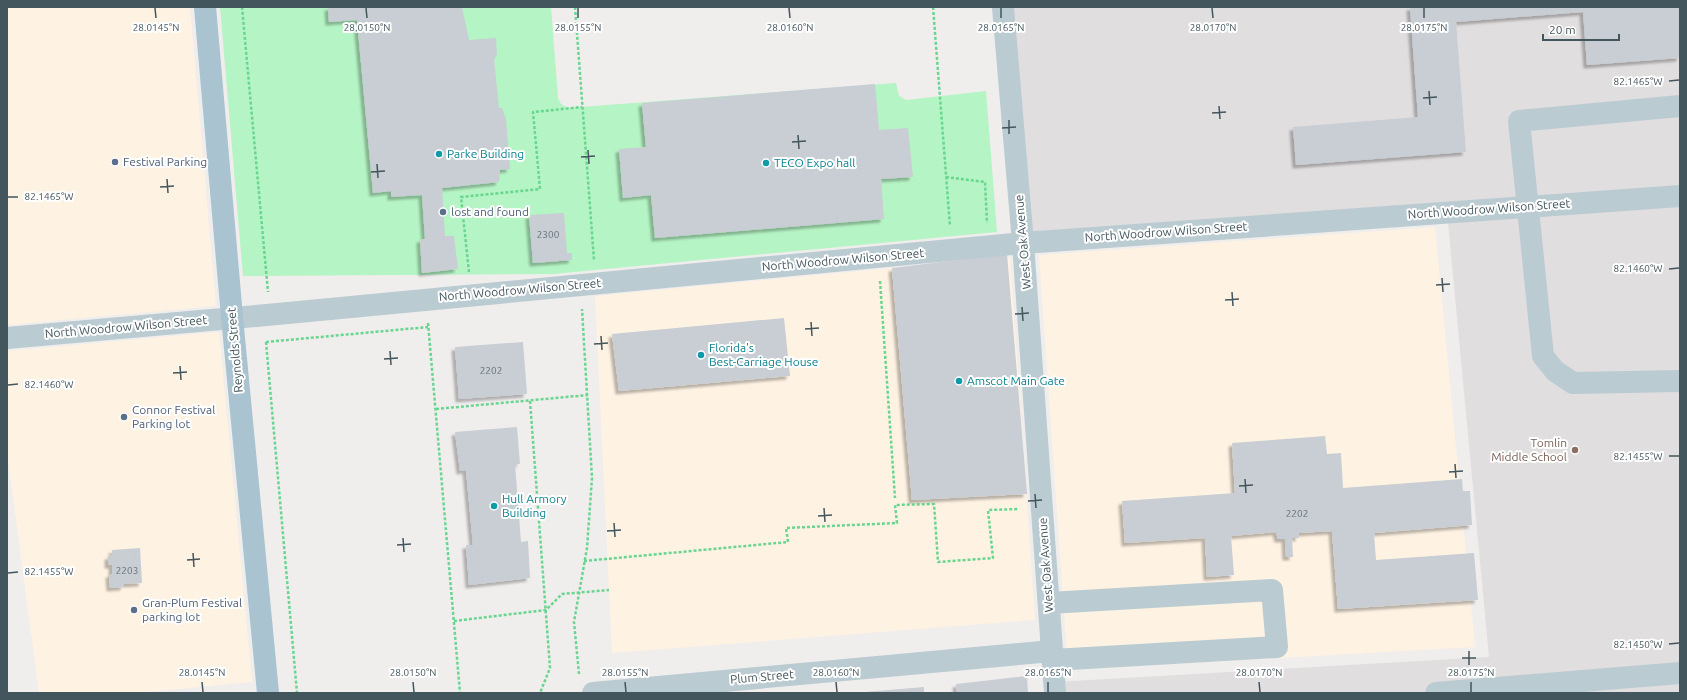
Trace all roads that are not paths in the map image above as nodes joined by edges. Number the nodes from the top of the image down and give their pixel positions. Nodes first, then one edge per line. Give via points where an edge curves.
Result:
1 (205, 7) edge
2 (1003, 7) edge
3 (1680, 106) edge
4 (1680, 196) edge
5 (1527, 207) junction
6 (1023, 243) junction
7 (232, 317) junction
8 (7, 338) edge
9 (1680, 381) edge
10 (1049, 603) junction
11 (1052, 656) junction
12 (1679, 674) edge
13 (586, 685) edge
14 (669, 689) edge
15 (268, 693) edge
16 (1055, 693) edge
17 (1436, 693) edge

1 - 7 main road, Reynolds Street
2 - 6 street, West Oak Avenue
3 - 5 street via 1519,121
4 - 5 street, North Woodrow Wilson Street
5 - 6 street, North Woodrow Wilson Street
5 - 9 street via 1543,356 1556,371 1573,383
6 - 7 street, North Woodrow Wilson Street
6 - 10 street, West Oak Avenue
7 - 8 street, North Woodrow Wilson Street
7 - 15 main road, Reynolds Street
10 - 11 street, West Oak Avenue
10 - 11 street, Plum Street via 1272,590 1277,647
11 - 14 street, Plum Street
11 - 16 street, West Oak Avenue
12 - 17 street
13 - 14 street, Plum Street

